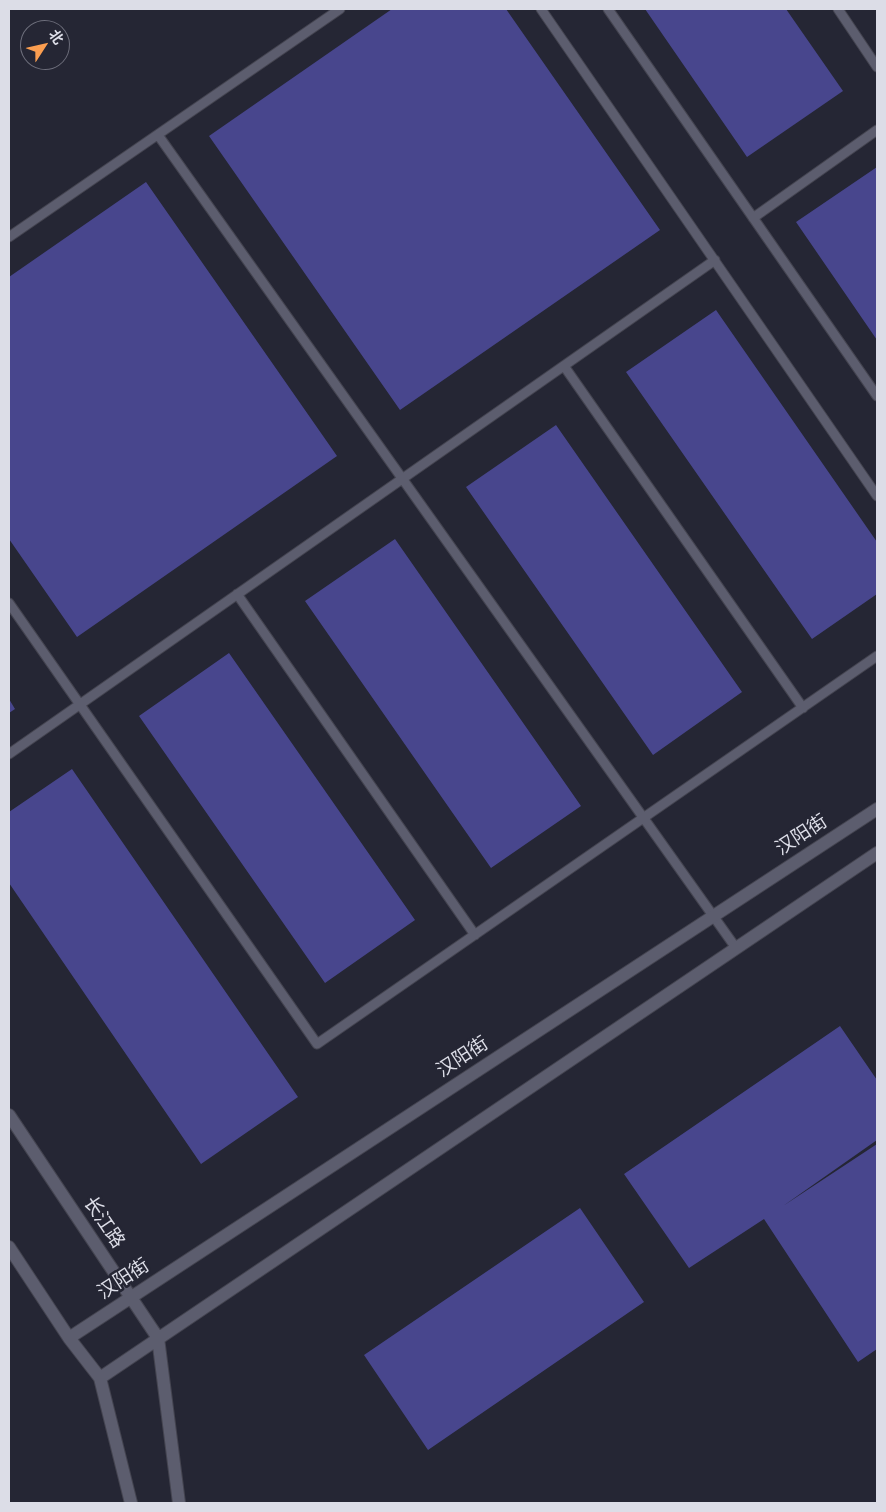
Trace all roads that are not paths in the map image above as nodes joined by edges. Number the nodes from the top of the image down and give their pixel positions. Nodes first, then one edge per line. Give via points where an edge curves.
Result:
1 (340, 9) edge
2 (541, 9) edge
3 (608, 9) edge
4 (838, 9) edge
5 (877, 67) edge
6 (877, 130) edge
7 (158, 135) junction
8 (753, 218) junction
9 (9, 237) edge
10 (715, 260) junction
11 (564, 366) junction
12 (877, 396) edge
13 (402, 479) junction
14 (877, 496) edge
15 (237, 594) junction
16 (9, 603) edge
17 (877, 656) edge
18 (80, 704) junction
19 (804, 708) junction
20 (9, 754) edge
21 (877, 809) edge
22 (644, 818) junction
23 (877, 853) edge
24 (713, 917) junction
25 (475, 935) junction
26 (736, 948) junction
27 (9, 1115) edge
28 (9, 1247) edge
29 (131, 1298) junction
30 (69, 1338) junction
31 (158, 1338) junction
32 (100, 1378) junction
33 (131, 1503) edge
34 (179, 1503) edge

1 - 7 lane
2 - 10 lane
3 - 8 lane
4 - 5 lane
6 - 8 lane
7 - 9 lane
7 - 13 lane
8 - 12 lane
10 - 11 lane
10 - 14 lane
11 - 13 lane
11 - 19 lane
13 - 15 lane
13 - 22 lane
15 - 18 lane
15 - 25 lane
16 - 18 lane
17 - 19 lane
18 - 20 lane
18 - 25 lane via 317,1044
19 - 22 lane
21 - 24 main road, 汉阳街
22 - 24 lane
22 - 25 lane
23 - 26 main road
24 - 26 lane
24 - 29 main road, 汉阳街
26 - 31 main road
27 - 29 main road, 长江路
28 - 30 main road
29 - 30 main road, 汉阳街
29 - 31 main road, 长江路
30 - 32 main road
31 - 32 main road
31 - 34 main road, 长江路
32 - 33 main road

